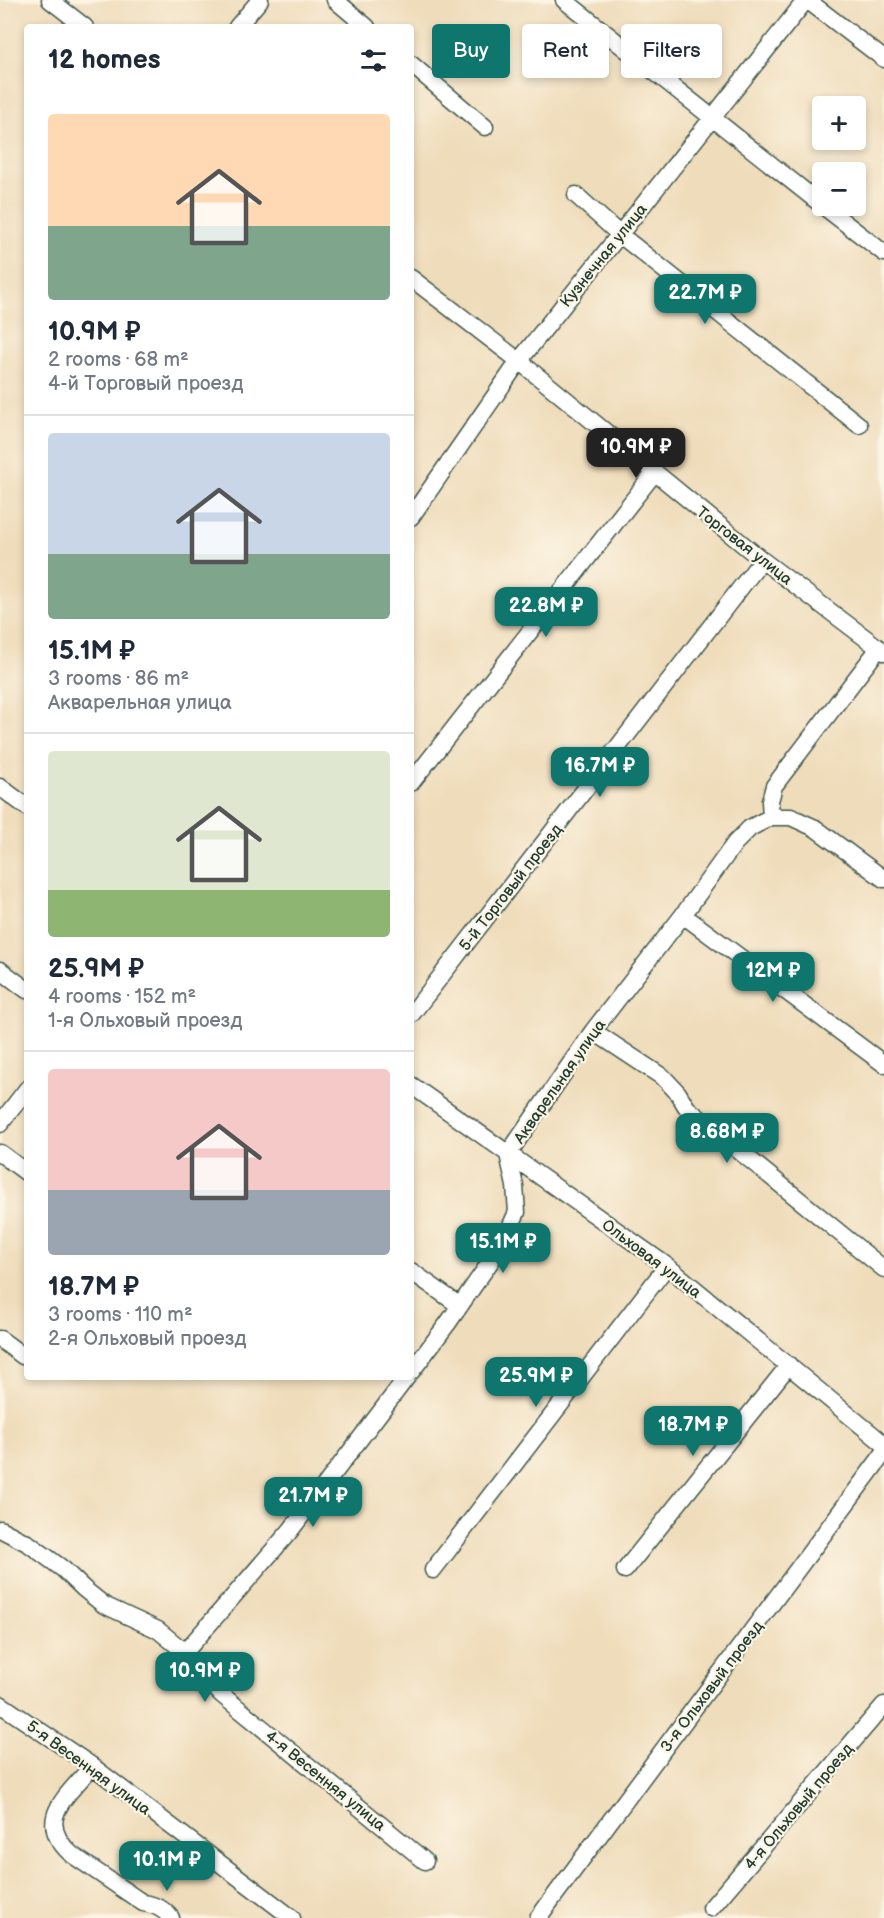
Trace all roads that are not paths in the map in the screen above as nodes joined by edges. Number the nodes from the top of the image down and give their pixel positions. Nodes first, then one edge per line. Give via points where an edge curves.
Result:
1 (260, 0) edge
2 (335, 0) edge
3 (564, 0) edge
4 (807, 0) edge
5 (57, 2) edge
6 (82, 24) edge
7 (240, 24) edge
8 (363, 24) edge
9 (884, 59) edge
10 (414, 67) edge
11 (711, 118) junction
12 (485, 127) dead end
13 (576, 195) dead end
14 (812, 196) edge
15 (837, 216) edge
16 (619, 234) junction
17 (884, 253) edge
18 (414, 280) edge
19 (519, 361) junction
20 (859, 425) dead end
21 (655, 472) junction
22 (414, 513) edge
23 (762, 560) junction
24 (881, 650) edge
25 (414, 779) edge
26 (0, 787) edge
27 (24, 805) edge
28 (771, 817) junction
29 (884, 879) edge
30 (683, 915) junction
31 (0, 970) edge
32 (24, 988) edge
33 (414, 1012) edge
34 (593, 1030) junction
35 (884, 1064) edge
36 (414, 1087) edge
37 (24, 1093) edge
38 (0, 1124) edge
39 (0, 1153) edge
40 (508, 1154) junction
41 (24, 1171) edge
42 (667, 1266) junction
43 (884, 1269) edge
44 (414, 1273) edge
45 (460, 1306) junction
46 (0, 1339) edge
47 (23, 1356) dead end
48 (789, 1365) junction
49 (414, 1368) edge
50 (405, 1380) edge
51 (884, 1444) edge
52 (884, 1453) edge
53 (0, 1529) edge
54 (433, 1570) dead end
55 (625, 1570) dead end
56 (185, 1652) junction
57 (0, 1704) edge
58 (884, 1705) edge
59 (92, 1766) junction
60 (425, 1861) dead end
61 (711, 1908) dead end
62 (171, 1918) edge
63 (292, 1918) edge
64 (538, 1918) edge

1 - 7 street
2 - 8 street
3 - 11 street
4 - 9 street
4 - 11 street, Кузнечная улица
5 - 6 street
10 - 12 street
11 - 14 street
11 - 16 street, Кузнечная улица
13 - 16 street
15 - 17 street
16 - 19 street, Кузнечная улица
16 - 20 street
18 - 19 street, Торговая улица
19 - 21 street, Торговая улица
19 - 22 street, Кузнечная улица
21 - 23 street, Торговая улица
21 - 25 street
23 - 24 street, Торговая улица
23 - 33 street, 5-й Торговый проезд
24 - 28 street via 774,786
26 - 27 street
28 - 29 street via 791,817 815,828
28 - 30 street, Акварельная улица via 750,828 735,843
30 - 34 street, Акварельная улица
30 - 35 street
31 - 32 street
34 - 40 street, Акварельная улица
34 - 43 street via 664,1078 687,1108
36 - 40 street, Ольховая улица
37 - 38 street
39 - 41 street
40 - 42 street, Ольховая улица
40 - 45 street, Акварельная улица via 517,1212 502,1245
42 - 48 street, Ольховая улица
42 - 54 street
44 - 45 street
45 - 49 street, Акварельная улица
46 - 47 street
48 - 51 street, Ольховая улица
48 - 55 street
50 - 56 street via 290,1531
52 - 64 street, 3-я Ольховый проезд
53 - 56 street, 4-я Весенняя улица via 29,1544 104,1605 158,1630
56 - 60 street, 4-я Весенняя улица via 222,1695
57 - 59 street, 5-я Весенняя улица
58 - 61 street, 4-я Ольховый проезд
59 - 62 street via 59,1807 53,1818 54,1833 71,1854
59 - 63 street, 5-я Весенняя улица

